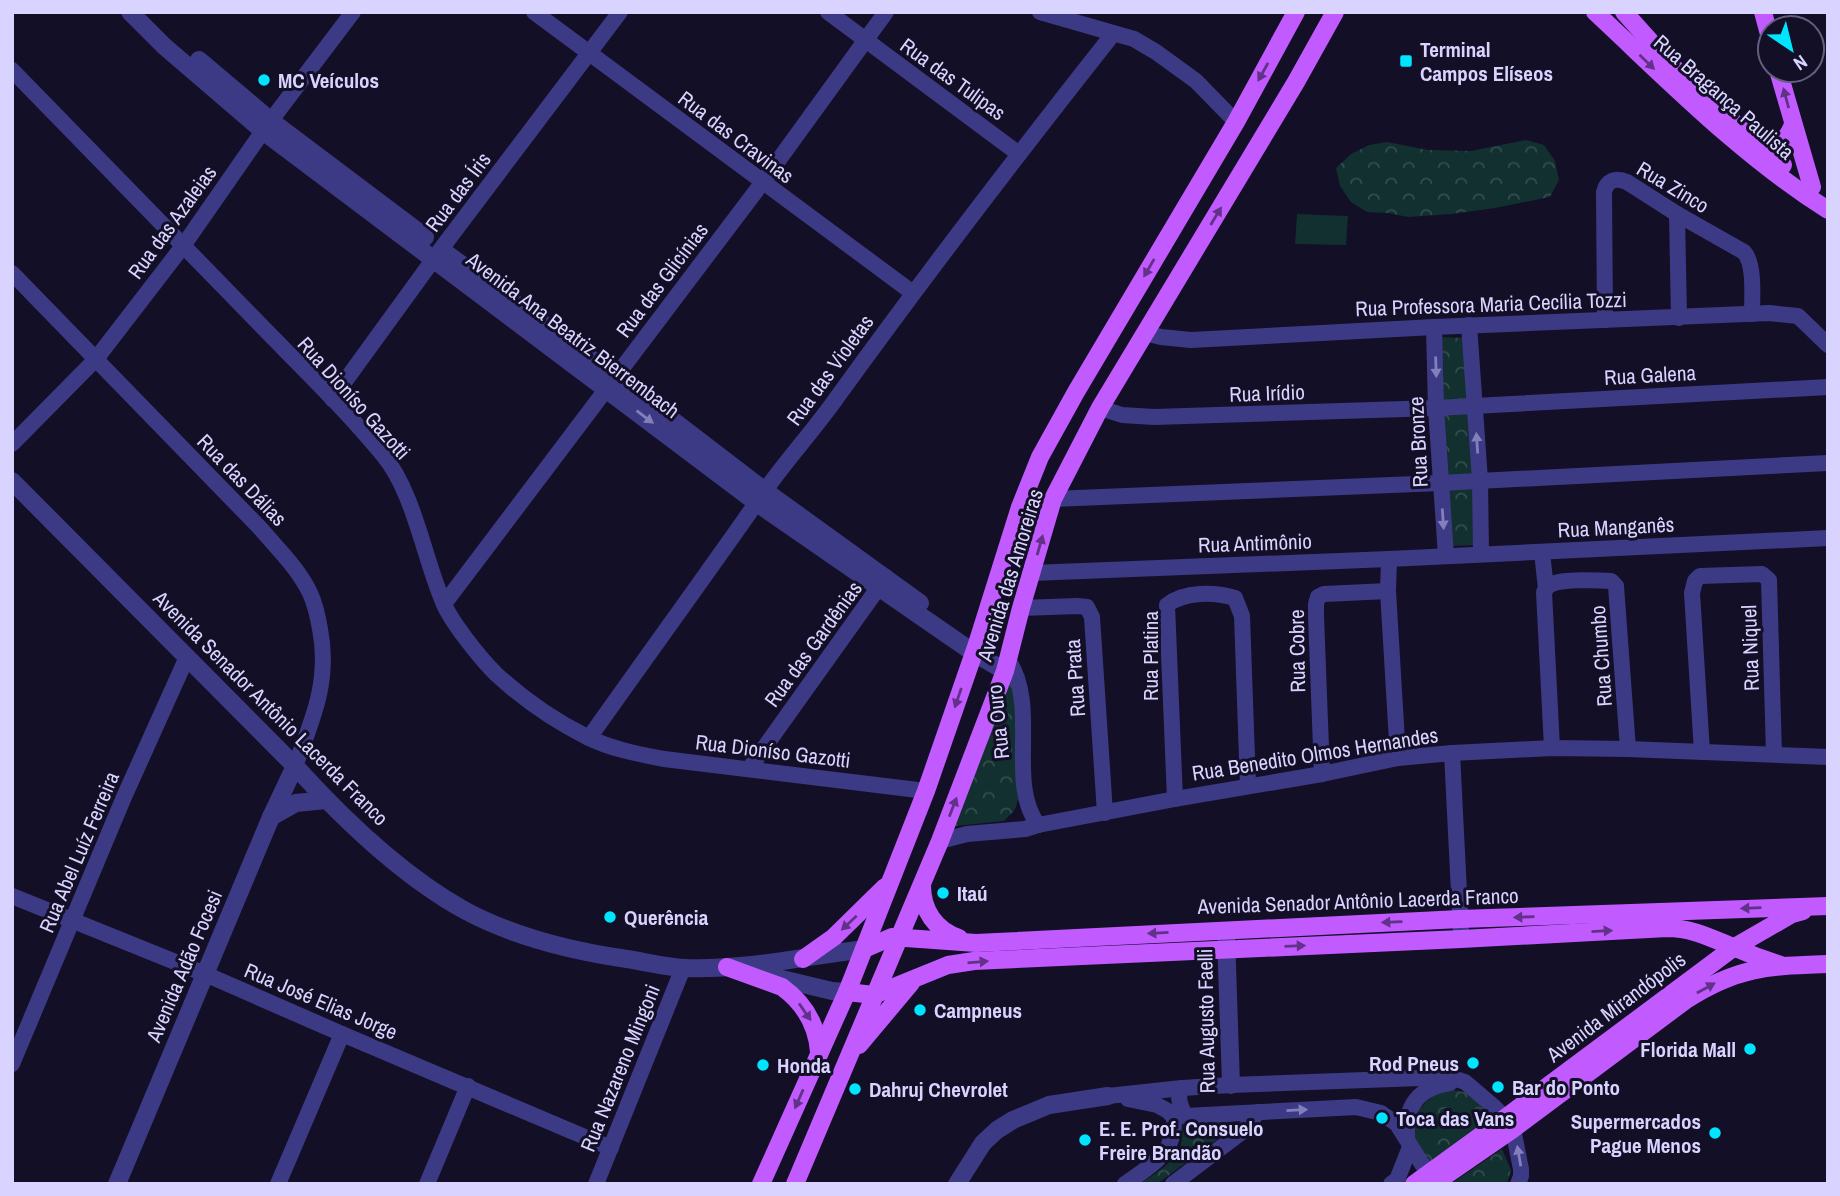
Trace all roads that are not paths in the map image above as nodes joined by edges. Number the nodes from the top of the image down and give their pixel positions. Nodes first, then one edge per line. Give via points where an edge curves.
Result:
1 (130, 12) edge
2 (145, 12) edge
3 (353, 12) edge
4 (534, 12) edge
5 (620, 12) edge
6 (828, 12) edge
7 (886, 12) edge
8 (1040, 12) edge
9 (1296, 12) edge
10 (1335, 12) edge
11 (1595, 12) edge
12 (1624, 12) edge
13 (1113, 34) junction
14 (865, 40) junction
15 (589, 52) junction
16 (12, 70) edge
17 (1783, 84) edge
18 (1236, 122) junction
19 (1793, 125) junction
20 (267, 126) junction
21 (1739, 146) junction
22 (1765, 150) junction
23 (1018, 153) junction
24 (762, 183) junction
25 (1812, 187) junction
26 (1828, 200) edge
27 (1828, 211) edge
28 (1677, 214) junction
29 (183, 246) junction
30 (438, 254) junction
31 (12, 273) edge
32 (913, 293) junction
33 (1752, 314) junction
34 (1679, 318) junction
35 (1605, 320) junction
36 (1469, 325) junction
37 (1434, 327) junction
38 (1145, 333) junction
39 (1828, 345) edge
40 (96, 359) junction
41 (611, 383) junction
42 (1828, 387) edge
43 (332, 399) junction
44 (1474, 405) junction
45 (1100, 408) junction
46 (1436, 408) junction
47 (12, 444) edge
48 (1828, 463) edge
49 (1480, 480) junction
50 (12, 481) edge
51 (1440, 483) junction
52 (761, 497) junction
53 (1054, 499) junction
54 (1828, 538) edge
55 (1542, 552) junction
56 (1481, 554) junction
57 (1446, 556) junction
58 (1389, 559) junction
59 (1031, 573) junction
60 (883, 583) junction
61 (1546, 589) junction
62 (1388, 591) junction
63 (444, 604) junction
64 (1021, 608) junction
65 (975, 648) junction
66 (187, 657) junction
67 (1007, 666) junction
68 (589, 738) junction
69 (1552, 748) junction
70 (1628, 749) junction
71 (1702, 751) junction
72 (1452, 753) junction
73 (1774, 754) junction
74 (1828, 757) edge
75 (1398, 758) junction
76 (295, 766) junction
77 (749, 769) junction
78 (1322, 774) junction
79 (1024, 782) junction
80 (1248, 786) junction
81 (926, 791) junction
82 (1175, 799) junction
83 (326, 800) junction
84 (1105, 813) junction
85 (271, 817) junction
86 (1038, 825) junction
87 (1009, 830) junction
88 (940, 841) junction
89 (922, 881) junction
90 (889, 882) junction
91 (12, 896) edge
92 (1825, 904) edge
93 (1792, 914) junction
94 (1460, 919) junction
95 (73, 920) junction
96 (1226, 929) junction
97 (1699, 932) junction
98 (898, 938) junction
99 (1461, 939) junction
100 (976, 943) junction
101 (1733, 948) junction
102 (864, 949) junction
103 (1227, 949) junction
104 (803, 958) junction
105 (1772, 963) junction
106 (1828, 964) edge
107 (1709, 966) junction
108 (727, 967) junction
109 (683, 968) junction
110 (205, 974) junction
111 (913, 980) junction
112 (847, 992) junction
113 (874, 995) junction
114 (342, 1034) junction
115 (819, 1054) junction
116 (846, 1061) junction
117 (12, 1064) edge
118 (1231, 1085) junction
119 (468, 1086) junction
120 (1469, 1086) junction
121 (1182, 1088) junction
122 (1108, 1096) junction
123 (1230, 1112) junction
124 (1258, 1112) junction
125 (1180, 1116) junction
126 (1509, 1124) junction
127 (1409, 1143) junction
128 (611, 1147) junction
129 (1436, 1180) edge
130 (1520, 1183) edge
131 (117, 1184) edge
132 (278, 1184) edge
133 (427, 1184) edge
134 (596, 1184) edge
135 (761, 1184) edge
136 (795, 1184) edge
137 (957, 1184) edge
138 (1125, 1184) edge
139 (1173, 1184) edge
140 (1391, 1184) edge
141 (1414, 1184) edge

1 - 20 street, Avenida Ana Beatriz Bierrembach via 164,46
2 - 20 street, Avenida Ana Beatriz Bierrembach
3 - 20 street, Rua das Azaleias
4 - 15 street, Rua das Cravinas
5 - 15 street, Rua das Íris
6 - 14 street, Rua das Tulipas
7 - 14 street, Rua das Glicínias
8 - 13 street
9 -> 18 main road, Avenida das Amoreiras
38 -> 10 main road, Avenida das Amoreiras
11 -> 21 main road, Rua Bragança Paulista
12 - 22 main road, Rua Bragança Paulista via 1686,81
13 - 18 street via 1133,39 1172,62
13 - 23 street, Rua das Violetas
14 - 23 street, Rua das Tulipas
14 - 24 street, Rua das Glicínias
15 - 24 street, Rua das Cravinas
15 - 30 street, Rua das Íris
16 - 29 street, Rua Dioníso Gazotti
19 -> 17 main road
18 -> 65 main road, Avenida das Amoreiras via 1040,457
19 - 22 main road via 1783,142
19 - 25 main road
20 - 29 street, Rua das Azaleias
20 - 30 street, Avenida Ana Beatriz Bierrembach
21 - 22 main road
21 - 27 main road, Rua Bragança Paulista
22 - 25 main road, Rua Bragança Paulista
23 - 32 street, Rua das Violetas
24 - 32 street, Rua das Cravinas
24 - 41 street, Rua das Glicínias
25 - 26 main road, Rua Bragança Paulista
28 - 33 street, Rua Zinco via 1748,256
28 - 34 street
28 - 35 street, Rua Zinco via 1621,179 1609,181 1604,192
29 - 40 street, Rua das Azaleias
29 - 43 street, Rua Dioníso Gazotti
30 - 41 street, Avenida Ana Beatriz Bierrembach
30 - 43 street, Rua das Íris
31 - 40 street, Rua das Dálias
32 - 52 street, Rua das Violetas
33 - 34 street, Rua Professora Maria Cecília Tozzi
33 - 39 street, Rua Professora Maria Cecília Tozzi via 1798,316
34 - 35 street, Rua Professora Maria Cecília Tozzi
35 - 36 street, Rua Professora Maria Cecília Tozzi
36 - 37 street, Rua Professora Maria Cecília Tozzi
36 - 44 street
37 - 38 street, Rua Professora Maria Cecília Tozzi via 1191,340
37 -> 46 street, Rua Bronze
38 - 45 main road, Avenida das Amoreiras
40 - 47 street, Rua das Azaleias
40 - 76 street, Rua das Dálias via 260,528 310,592 322,639 323,681
41 - 52 street, Avenida Ana Beatriz Bierrembach
41 - 63 street, Rua das Glicínias
42 - 44 street, Rua Galena
43 - 63 street, Rua Dioníso Gazotti via 392,467
44 - 46 street, Rua Galena
49 -> 44 street
45 - 46 street, Rua Irídio via 1154,417
45 - 53 main road, Avenida das Amoreiras
46 - 51 street, Rua Bronze
48 - 49 street
49 - 51 street
49 - 56 street
50 - 66 street, Avenida Senador Antônio Lacerda Franco
51 - 53 street
51 -> 57 street, Rua Bronze
52 - 60 street, Avenida Ana Beatriz Bierrembach
52 - 68 street, Rua das Violetas
59 -> 53 main road, Avenida das Amoreiras
54 - 55 street, Rua Manganês
55 - 56 street, Rua Manganês
55 - 61 street
56 - 57 street, Rua Antimônio
57 - 58 street, Rua Antimônio
58 - 59 street, Rua Antimônio
58 - 62 street
59 - 64 main road, Avenida das Amoreiras
60 - 65 street, Avenida Ana Beatriz Bierrembach
60 - 77 street, Rua das Gardênias
61 - 69 street
61 - 70 street, Rua Chumbo via 1557,582 1597,580 1616,586
62 - 75 street
62 - 78 street, Rua Cobre via 1324,594 1315,604
63 - 68 street, Rua Dioníso Gazotti via 495,673 532,704
64 - 67 main road, Avenida das Amoreiras
64 - 84 street, Rua Prata via 1087,607 1092,617
65 - 67 street, Avenida Ana Beatriz Bierrembach
65 -> 81 main road, Avenida das Amoreiras
66 - 76 street, Avenida Senador Antônio Lacerda Franco
66 - 95 street, Rua Abel Luíz Ferreira
67 - 79 street, Rua Ouro via 1013,667 1020,697
88 -> 67 main road, Avenida das Amoreiras
68 - 77 street, Rua Dioníso Gazotti via 647,755
69 - 70 street, Rua Benedito Olmos Hernandes
69 - 72 street, Rua Benedito Olmos Hernandes
70 - 71 street, Rua Benedito Olmos Hernandes
71 - 73 street, Rua Benedito Olmos Hernandes
71 - 73 street, Rua Niquel via 1695,581 1700,576 1762,574 1769,580
72 - 75 street, Rua Benedito Olmos Hernandes
72 - 94 street
73 - 74 street, Rua Benedito Olmos Hernandes
75 - 78 street, Rua Benedito Olmos Hernandes
76 - 83 street, Avenida Senador Antônio Lacerda Franco
76 - 85 street, Avenida Adão Focesi
77 - 81 street, Rua Dioníso Gazotti
78 - 80 street, Rua Benedito Olmos Hernandes
79 - 86 street, Rua Ouro via 1027,804
79 - 87 street, Rua Ouro via 1016,820
80 - 82 street, Rua Benedito Olmos Hernandes
80 - 82 street, Rua Platina via 1239,606 1235,598 1221,594 1181,596 1167,605
81 - 90 main road, Avenida das Amoreiras
82 - 84 street, Rua Benedito Olmos Hernandes
83 - 85 street via 296,803
83 - 109 street, Avenida Senador Antônio Lacerda Franco via 393,860 465,910 566,948
84 - 86 street, Rua Benedito Olmos Hernandes
85 - 110 street, Avenida Adão Focesi
86 - 87 street, Rua Benedito Olmos Hernandes
87 - 88 street, Rua Benedito Olmos Hernandes
88 - 89 main road, Avenida das Amoreiras
89 - 98 main road, Avenida das Amoreiras
89 - 100 main road via 924,904 940,929
90 - 102 main road, Avenida das Amoreiras
90 -> 104 main road via 834,937
91 - 95 street, Rua José Elias Jorge
92 - 93 main road, Avenida Mirandópolis
92 -> 94 main road, Avenida Senador Antônio Lacerda Franco
93 - 101 main road, Avenida Mirandópolis
93 - 105 main road via 1760,946 1759,953
94 -> 96 main road, Avenida Senador Antônio Lacerda Franco
94 - 99 street
95 - 110 street, Rua José Elias Jorge
95 - 117 street, Rua Abel Luíz Ferreira
96 -> 100 main road, Avenida Senador Antônio Lacerda Franco
96 - 103 street, Rua Augusto Faelli
99 -> 97 main road, Avenida Senador Antônio Lacerda Franco via 1668,928
97 - 101 main road, Avenida Senador Antônio Lacerda Franco
97 - 107 main road
98 - 100 main road, Avenida Senador Antônio Lacerda Franco
98 - 102 main road
98 - 113 main road, Avenida das Amoreiras
103 -> 99 main road, Avenida Senador Antônio Lacerda Franco
101 - 105 main road, Avenida Senador Antônio Lacerda Franco
101 - 107 main road, Avenida Mirandópolis
102 - 104 street, Avenida Senador Antônio Lacerda Franco
102 - 112 main road, Avenida das Amoreiras
111 -> 103 main road, Avenida Senador Antônio Lacerda Franco via 948,965 975,961
103 - 118 street, Rua Augusto Faelli
104 - 108 street, Avenida Senador Antônio Lacerda Franco
105 - 106 main road
126 -> 105 main road, Avenida Mirandópolis via 1698,992
107 - 126 main road, Avenida Mirandópolis
108 - 109 street, Avenida Senador Antônio Lacerda Franco
108 - 112 street, Avenida Senador Antônio Lacerda Franco
108 -> 115 main road via 789,992 815,1027
109 - 128 street, Rua Nazareno Mingoni
110 - 114 street, Rua José Elias Jorge
110 - 131 street, Avenida Adão Focesi
111 - 113 main road, Avenida Senador Antônio Lacerda Franco
111 - 116 main road
112 - 113 main road
112 - 115 main road, Avenida das Amoreiras
113 - 116 main road, Avenida das Amoreiras
114 - 119 street, Rua José Elias Jorge
114 - 132 street
115 -> 135 main road, Avenida das Amoreiras
116 - 136 main road, Avenida das Amoreiras
118 - 120 street via 1443,1078
118 - 121 street
118 - 123 street, Rua Augusto Faelli
119 - 128 street, Rua José Elias Jorge
119 - 133 street
120 - 126 street
120 - 127 street via 1446,1083 1415,1100 1407,1116
121 - 122 street
121 - 125 street
122 - 125 street via 1157,1105
122 - 137 street via 1049,1105 1013,1119 983,1143
123 - 124 street
123 - 125 street
124 -> 127 street via 1368,1109 1397,1124
124 - 139 street via 1243,1131
125 - 138 street via 1166,1152
126 - 129 main road, Avenida Mirandópolis
130 -> 126 street via 1521,1169
127 - 129 street
127 - 140 street
128 - 134 street, Rua Nazareno Mingoni
129 - 141 main road, Avenida Mirandópolis

